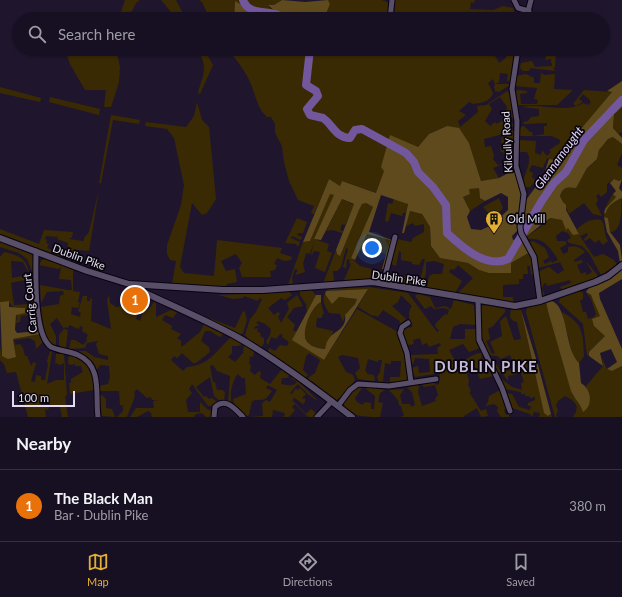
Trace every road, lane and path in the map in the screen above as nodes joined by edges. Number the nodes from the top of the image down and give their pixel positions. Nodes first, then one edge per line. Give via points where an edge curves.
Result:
1 (392, 0) edge
2 (514, 0) edge
3 (531, 0) edge
4 (528, 11) joint
5 (391, 12) edge
6 (517, 56) edge
7 (395, 237) dead end
8 (0, 238) edge
9 (36, 251) junction
10 (622, 265) edge
11 (383, 284) junction
12 (140, 285) junction
13 (478, 301) junction
14 (540, 301) junction
15 (408, 323) dead end
16 (436, 379) dead end
17 (411, 382) junction
18 (332, 402) junction
19 (338, 406) junction
20 (510, 411) dead end
21 (98, 417) edge
22 (214, 417) edge
23 (243, 417) edge
24 (318, 417) edge
25 (352, 417) edge

1 - 5 street
2 - 4 street via 518,8
3 - 4 street
6 - 14 street, Kilcully Road via 512,89 518,124 516,166 524,194 520,231 534,257
7 - 11 street
8 - 9 street, Dublin Pike
9 - 12 street, Dublin Pike via 114,280
9 - 21 street, Carrig Court via 38,310 43,337 47,345 79,355 91,365 96,377
10 - 14 street, Dublin Pike via 595,282
11 - 12 street, Dublin Pike via 373,282 263,290
11 - 13 street, Dublin Pike
12 - 18 street, Dublin Pike via 143,292 216,326 255,348
13 - 14 street, Dublin Pike via 515,306
13 - 20 street via 479,340
15 - 17 street via 402,327 400,333 407,353
16 - 17 street
17 - 19 street via 389,386 358,384
18 - 19 street, Dublin Pike
18 - 24 street
19 - 25 street, Dublin Pike
22 - 23 street via 215,407 225,402

